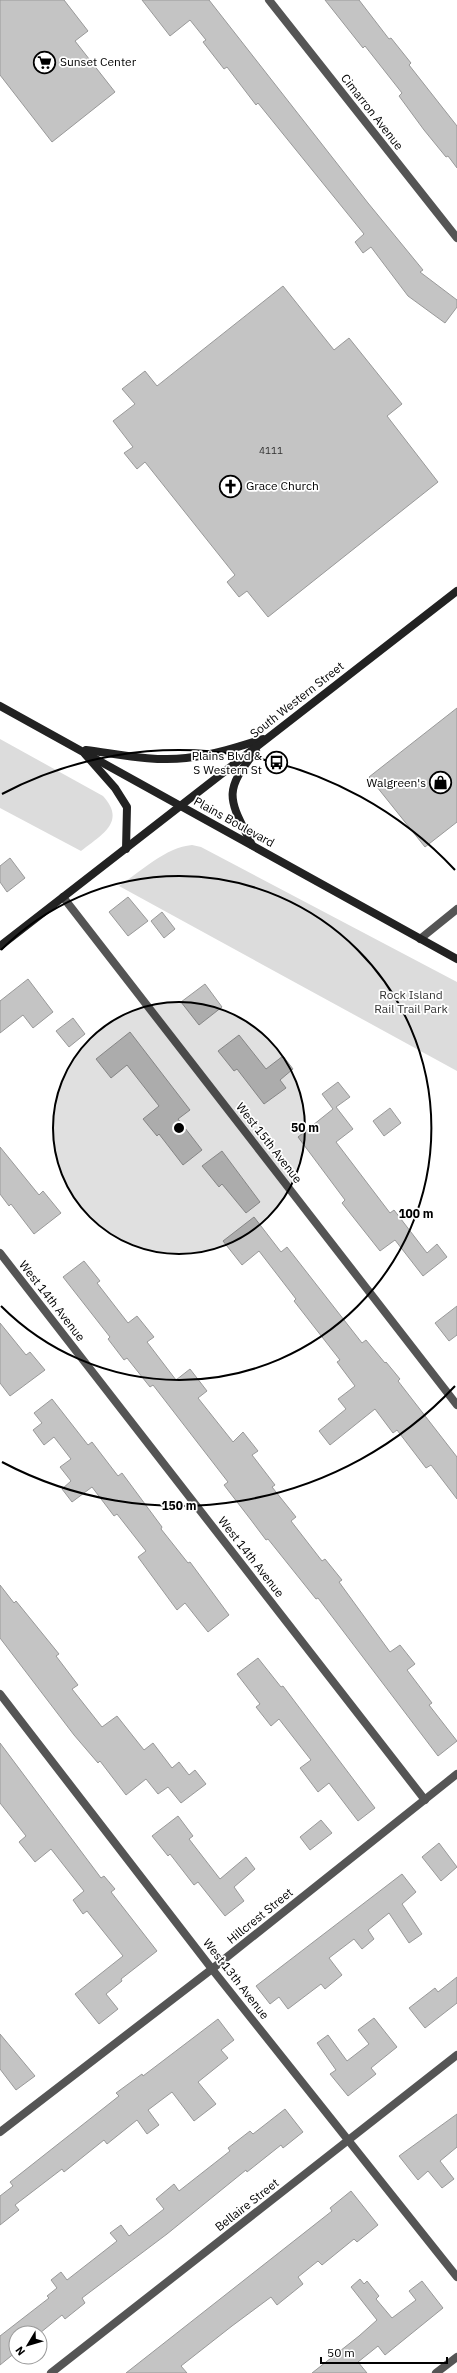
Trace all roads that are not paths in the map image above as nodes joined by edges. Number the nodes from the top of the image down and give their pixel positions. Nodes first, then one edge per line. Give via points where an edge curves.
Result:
1 (269, 0) edge
2 (457, 238) edge
3 (457, 591) edge
4 (0, 706) edge
5 (267, 738) junction
6 (81, 749) junction
7 (182, 806) junction
8 (252, 845) junction
9 (126, 849) junction
10 (63, 897) junction
11 (457, 909) edge
12 (420, 939) junction
13 (0, 946) edge
14 (457, 959) edge
15 (0, 1253) edge
16 (457, 1405) edge
17 (0, 1694) edge
18 (457, 1774) edge
19 (425, 1800) junction
20 (212, 1969) junction
21 (457, 2055) edge
22 (1, 2129) edge
23 (349, 2140) junction
24 (457, 2277) edge
25 (457, 2357) edge
26 (51, 2373) edge
27 (436, 2373) edge

1 - 2 street, Cimarron Avenue
3 - 5 main road, South Western Street
4 - 6 main road, Plains Boulevard
5 - 6 main road via 223,752 185,758 142,758
5 - 7 main road, South Western Street
5 - 8 main road via 243,767 233,786 232,804
6 - 7 main road, Plains Boulevard
6 - 9 main road via 115,788 126,806
7 - 8 main road, Plains Boulevard
7 - 9 main road, South Western Street
8 - 12 main road, Plains Boulevard
9 - 10 main road, South Western Street
10 - 13 main road, South Western Street
10 - 16 street, West 15th Avenue
11 - 12 street
12 - 14 main road, Plains Boulevard
15 - 19 street, West 14th Avenue
17 - 20 street, West 13th Avenue
18 - 19 street, Hillcrest Street
19 - 20 street, Hillcrest Street
20 - 22 street, Hillcrest Street
20 - 23 street, West 13th Avenue
21 - 23 street, Bellaire Street
23 - 24 street, West 13th Avenue
23 - 26 street, Bellaire Street
25 - 27 street

